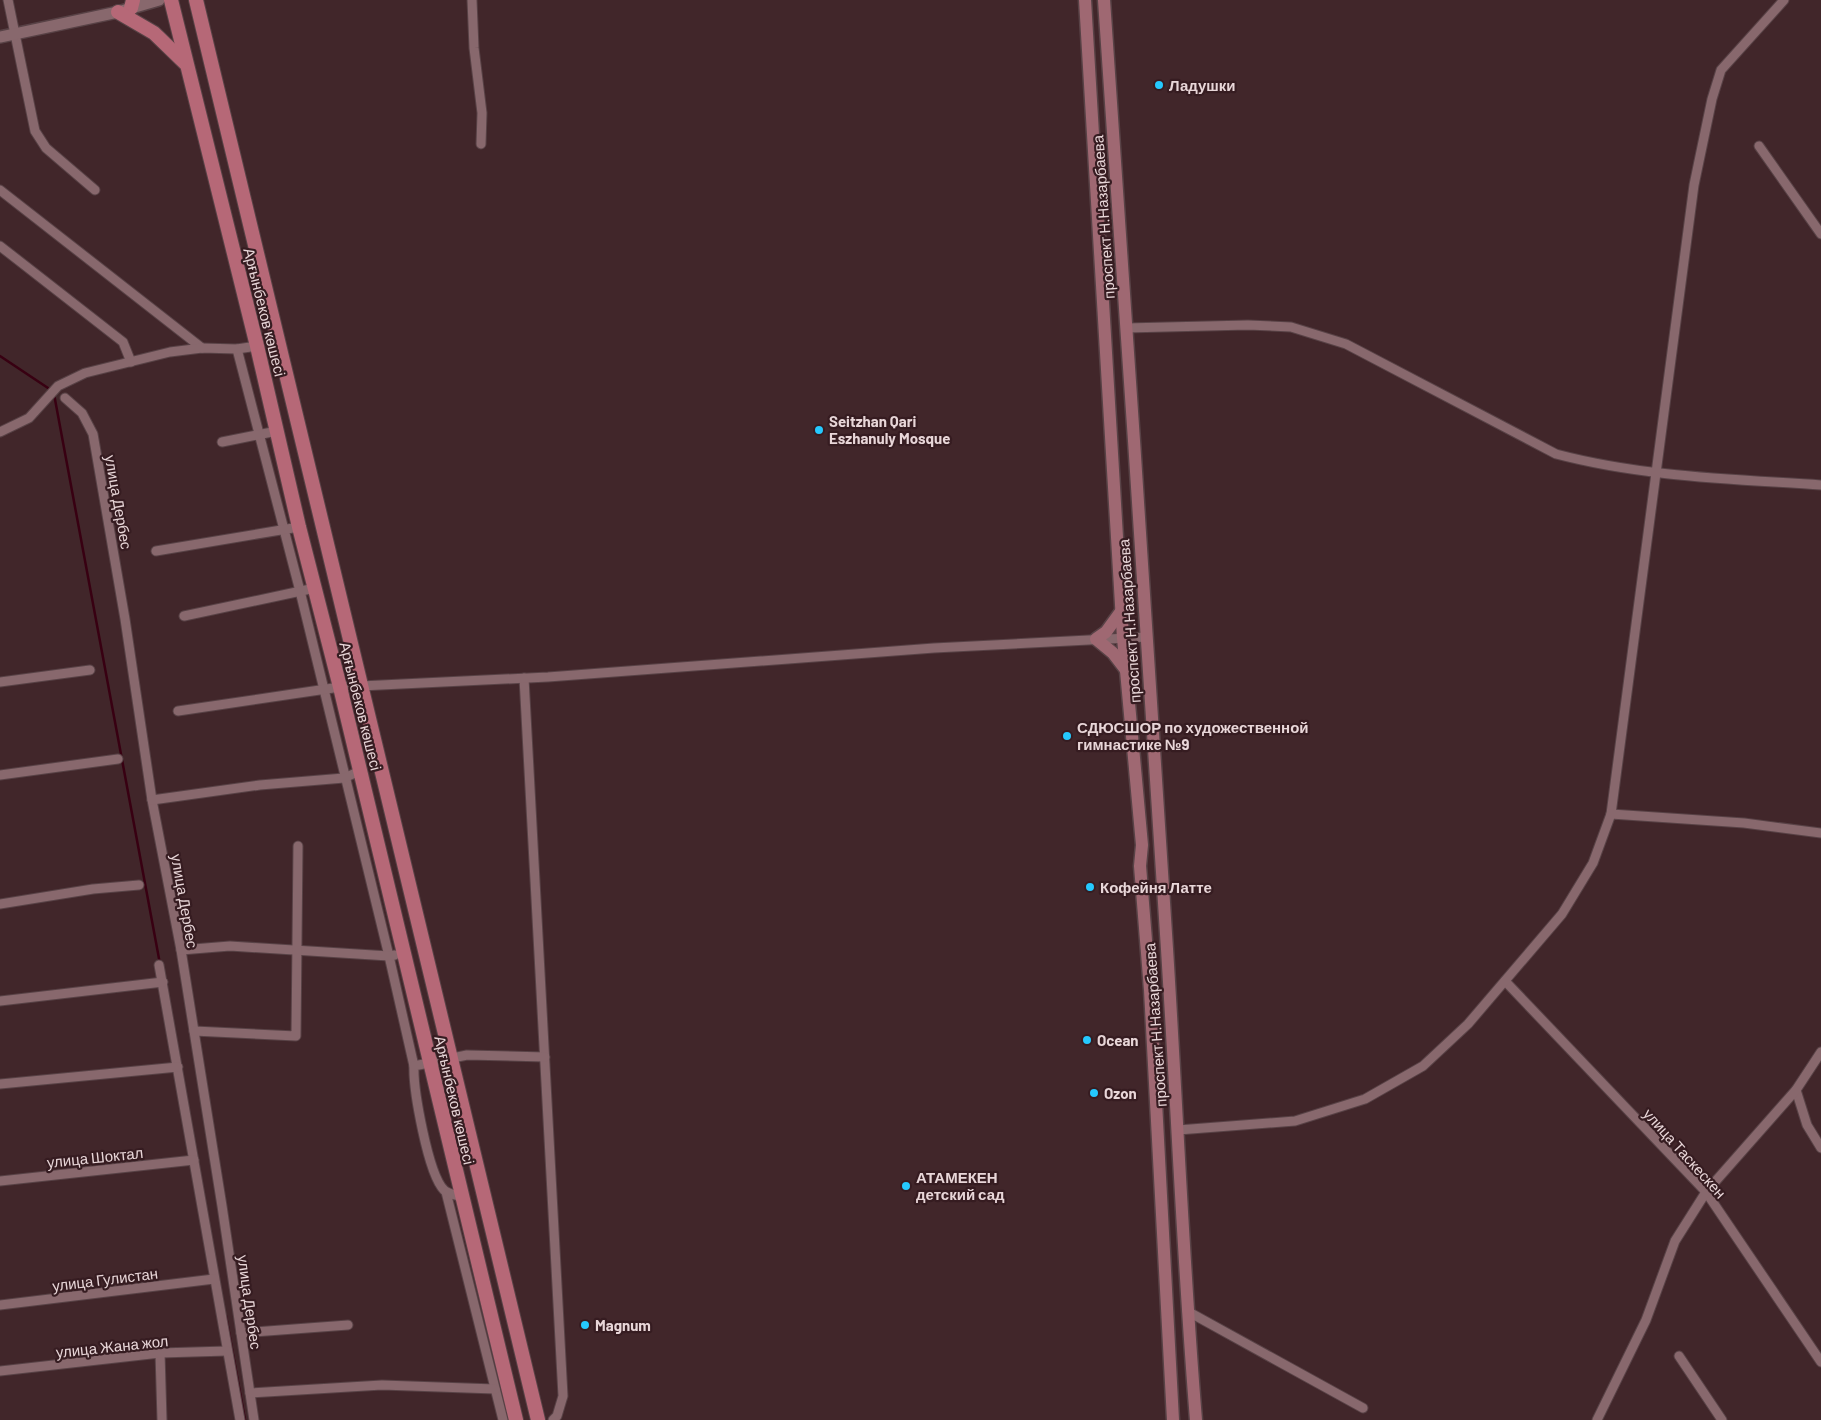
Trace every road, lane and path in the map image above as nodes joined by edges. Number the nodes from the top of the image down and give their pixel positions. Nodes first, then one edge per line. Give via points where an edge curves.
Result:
1 (8, 0) edge
2 (159, 0) edge
3 (171, 0) edge
4 (196, 0) edge
5 (472, 0) edge
6 (1085, 0) edge
7 (1104, 0) edge
8 (1784, 0) edge
9 (127, 7) edge
10 (13, 34) junction
11 (0, 36) edge
12 (186, 63) junction
13 (481, 144) dead end
14 (1759, 146) dead end
15 (0, 190) edge
16 (96, 190) dead end
17 (1821, 234) edge
18 (0, 246) edge
19 (1126, 328) junction
20 (257, 346) junction
21 (202, 348) junction
22 (238, 349) junction
23 (131, 362) junction
24 (65, 398) dead end
25 (277, 431) junction
26 (0, 432) edge
27 (260, 435) junction
28 (222, 442) dead end
29 (1655, 474) junction
30 (1821, 485) edge
31 (298, 527) junction
32 (283, 529) junction
33 (156, 551) dead end
34 (315, 588) junction
35 (300, 591) junction
36 (1122, 610) junction
37 (184, 616) dead end
38 (1147, 637) junction
39 (1123, 638) junction
40 (1096, 639) junction
41 (90, 670) dead end
42 (1126, 670) junction
43 (524, 678) junction
44 (0, 682) edge
45 (361, 686) junction
46 (340, 687) junction
47 (323, 690) junction
48 (178, 711) dead end
49 (118, 759) dead end
50 (360, 771) junction
51 (0, 775) edge
52 (344, 778) junction
53 (152, 800) junction
54 (1611, 814) junction
55 (1821, 833) edge
56 (298, 846) dead end
57 (139, 885) dead end
58 (0, 904) edge
59 (181, 950) junction
60 (297, 951) junction
61 (404, 952) junction
62 (389, 956) junction
63 (159, 965) dead end
64 (1506, 981) junction
65 (163, 982) junction
66 (0, 1001) edge
67 (194, 1031) junction
68 (1821, 1052) edge
69 (545, 1057) junction
70 (451, 1058) junction
71 (429, 1061) junction
72 (414, 1066) junction
73 (178, 1067) junction
74 (0, 1084) edge
75 (1796, 1090) junction
76 (1178, 1130) junction
77 (1821, 1148) edge
78 (194, 1160) junction
79 (0, 1181) edge
80 (446, 1192) junction
81 (1706, 1192) junction
82 (462, 1197) junction
83 (214, 1279) junction
84 (0, 1306) edge
85 (1187, 1311) junction
86 (348, 1325) dead end
87 (241, 1333) junction
88 (227, 1351) junction
89 (160, 1353) junction
90 (1679, 1356) dead end
91 (1821, 1362) edge
92 (0, 1371) edge
93 (495, 1389) junction
94 (250, 1393) junction
95 (1362, 1408) dead end
96 (162, 1420) edge
97 (240, 1420) edge
98 (254, 1420) edge
99 (503, 1420) edge
100 (516, 1420) edge
101 (538, 1420) edge
102 (553, 1420) edge
103 (1173, 1420) edge
104 (1196, 1420) edge
105 (1597, 1420) edge
106 (1722, 1420) edge

1 - 10 street
2 - 9 street
3 - 12 main road, Арғынбеков көшесі
4 - 45 main road, Арғынбеков көшесі
5 - 13 street via 482,114
6 - 36 main road, проспект Н.Назарбаева
7 - 19 main road, проспект Н.Назарбаева
8 - 29 street via 1721,70 1712,99 1694,185
9 - 10 street
9 - 12 main road
10 - 11 street
10 - 16 street via 35,131 46,148
12 - 20 main road, Арғынбеков көшесі
14 - 17 street
15 - 21 street
18 - 23 street via 123,342
19 - 29 street via 1292,327 1346,344 1556,454
19 - 38 main road, проспект Н.Назарбаева
20 - 22 street
20 - 25 main road, Арғынбеков көшесі
21 - 22 street
21 - 23 street
22 - 27 street
23 - 26 street via 85,372 58,386 28,418
24 - 53 street, улица Дербес via 82,413 93,434
25 - 27 street
25 - 31 main road, Арғынбеков көшесі
27 - 28 street
27 - 32 street
29 - 30 street
29 - 54 street
31 - 32 street
31 - 34 main road, Арғынбеков көшесі
32 - 33 street
32 - 35 street
34 - 35 street
34 - 46 main road, Арғынбеков көшесі
35 - 37 street
35 - 47 street
36 - 39 main road, проспект Н.Назарбаева
36 - 40 main road via 1106,632
38 - 39 street
38 - 76 main road, проспект Н.Назарбаева
39 - 40 street
39 - 42 main road, проспект Н.Назарбаева
40 - 42 main road
40 - 43 street
41 - 44 street
42 - 103 main road, проспект Н.Назарбаева via 1142,845 1140,866
43 - 45 street
43 - 69 street
45 - 46 street
45 - 70 main road, Арғынбеков көшесі
46 - 47 street
46 - 50 main road, Арғынбеков көшесі
47 - 48 street
47 - 52 street
49 - 51 street
50 - 52 street
50 - 61 main road, Арғынбеков көшесі
52 - 53 street via 260,785
52 - 62 street
53 - 59 street, улица Дербес
54 - 55 street via 1744,823
54 - 64 street via 1593,863 1562,914
56 - 60 street
57 - 58 street
59 - 60 street via 230,946
59 - 67 street, улица Дербес
60 - 62 street
60 - 67 street via 296,1036
61 - 62 street
61 - 71 main road, Арғынбеков көшесі
62 - 72 street
63 - 65 street, улица Дербес
64 - 76 street via 1468,1024 1423,1066 1366,1099 1295,1121
64 - 81 street, улица Таскескен
65 - 66 street
65 - 73 street, улица Дербес
67 - 87 street, улица Дербес
68 - 75 street
69 - 70 street via 467,1055
69 - 102 street via 563,1396
70 - 71 street
70 - 101 main road, Арғынбеков көшесі
71 - 72 street
71 - 82 main road, Арғынбеков көшесі
72 - 80 street via 415,1091 433,1171
73 - 74 street
73 - 78 street, улица Дербес
75 - 77 street via 1807,1125
75 - 81 street
76 - 85 main road, проспект Н.Назарбаева
78 - 79 street, улица Шоктал
78 - 83 street, улица Дербес
80 - 82 street
80 - 93 street
81 - 91 street, улица Таскескен
81 - 105 street via 1675,1241 1646,1320
82 - 100 main road, Арғынбеков көшесі
83 - 84 street, улица Гулистан
83 - 88 street, улица Дербес
85 - 95 street
85 - 104 main road, проспект Н.Назарбаева
86 - 87 street
87 - 94 street, улица Дербес
88 - 89 street, улица Жана жол
88 - 97 street, улица Дербес
89 - 92 street, улица Жана жол
89 - 96 street
90 - 106 street
93 - 94 street via 382,1385
93 - 99 street
94 - 98 street, улица Дербес

